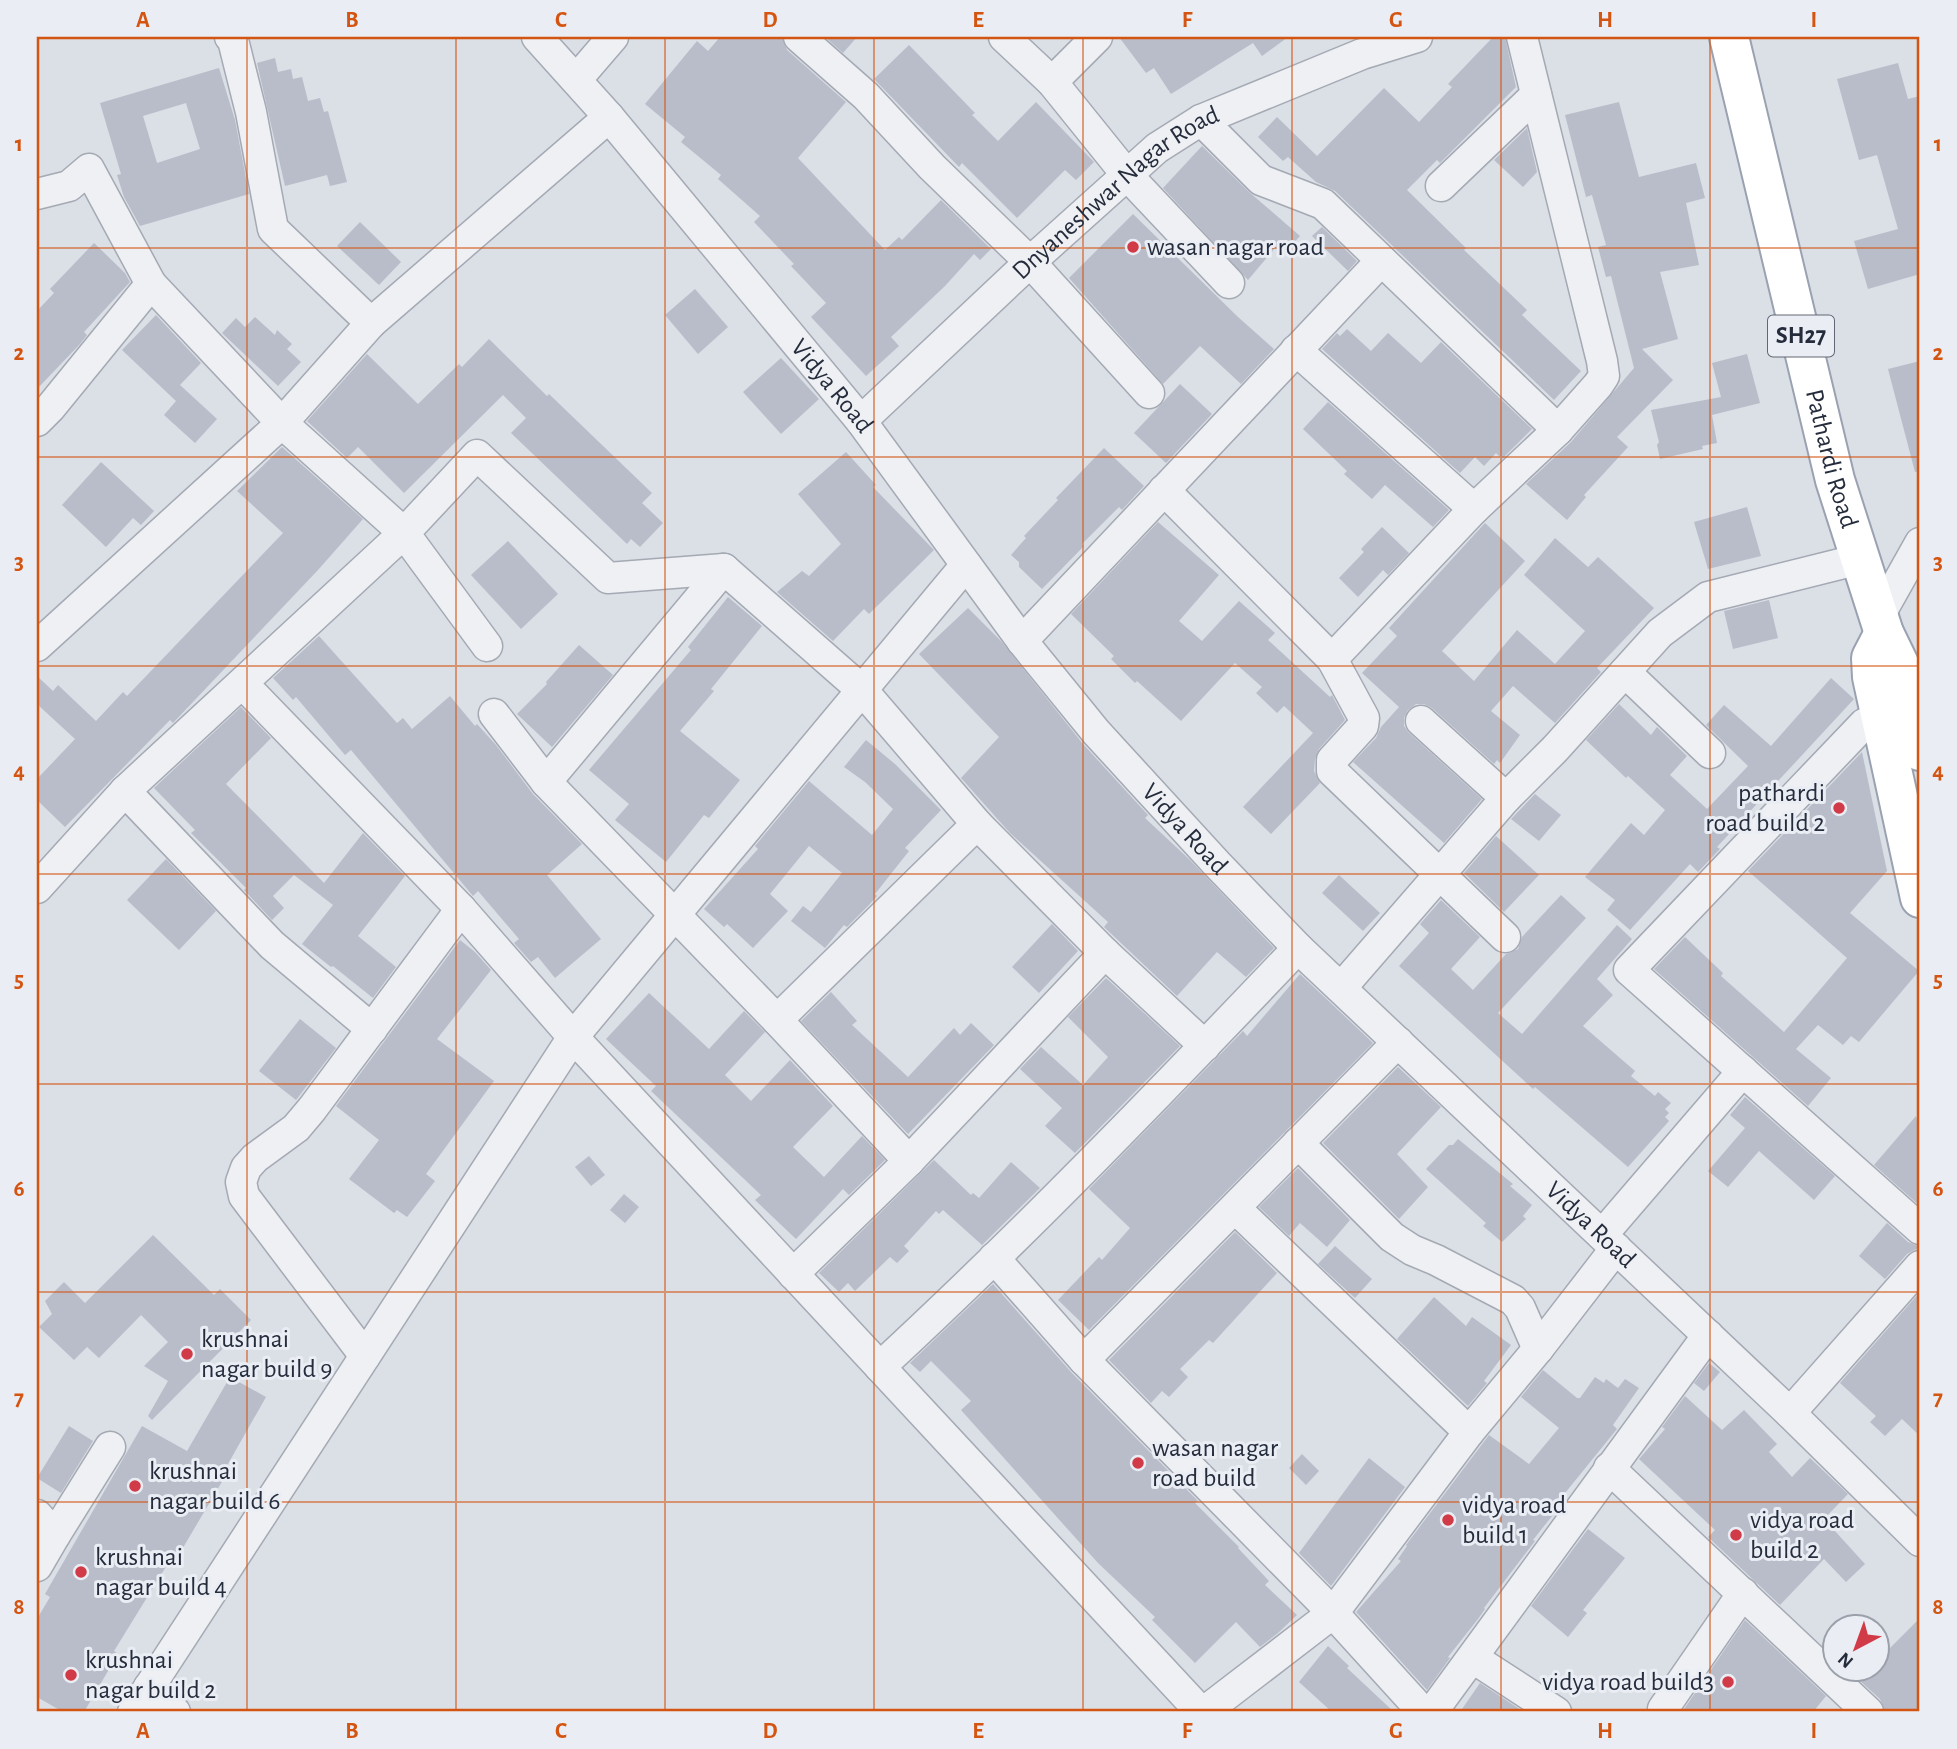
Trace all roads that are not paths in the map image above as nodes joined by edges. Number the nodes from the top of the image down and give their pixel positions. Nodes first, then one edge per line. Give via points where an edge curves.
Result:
1 (230, 37) edge
2 (537, 37) edge
3 (613, 37) edge
4 (799, 37) edge
5 (1004, 37) edge
6 (1097, 37) edge
7 (1417, 37) edge
8 (1522, 37) edge
9 (1729, 37) edge
10 (1354, 45) edge
11 (576, 80) junction
12 (1052, 82) junction
13 (1536, 95) junction
14 (609, 117) junction
15 (1201, 120) junction
16 (1127, 175) junction
17 (1441, 186) dead end
18 (37, 194) edge
19 (1381, 261) junction
20 (1030, 262) junction
21 (1230, 283) dead end
22 (151, 284) junction
23 (371, 323) junction
24 (1296, 350) junction
25 (1149, 393) dead end
26 (37, 421) edge
27 (860, 421) junction
28 (282, 422) junction
29 (1558, 430) junction
30 (1164, 490) junction
31 (1474, 509) junction
32 (404, 533) junction
33 (1920, 544) edge
34 (1860, 559) junction
35 (965, 565) junction
36 (723, 569) junction
37 (1881, 625) junction
38 (1022, 641) junction
39 (37, 646) edge
40 (487, 646) dead end
41 (1332, 659) junction
42 (1625, 672) junction
43 (243, 684) junction
44 (863, 691) junction
45 (1896, 712) junction
46 (494, 714) dead end
47 (1421, 721) dead end
48 (1920, 751) edge
49 (1710, 753) dead end
50 (545, 782) junction
51 (125, 791) junction
52 (1506, 798) junction
53 (976, 824) junction
54 (1439, 875) junction
55 (37, 888) edge
56 (1920, 898) edge
57 (461, 909) junction
58 (676, 914) junction
59 (1505, 937) dead end
60 (1298, 948) junction
61 (1105, 953) junction
62 (1341, 988) junction
63 (777, 1020) junction
64 (372, 1029) junction
65 (573, 1037) junction
66 (1398, 1042) junction
67 (1205, 1046) junction
68 (1743, 1071) junction
69 (1298, 1143) junction
70 (909, 1161) junction
71 (1235, 1208) junction
72 (1920, 1228) edge
73 (1609, 1242) junction
74 (994, 1258) junction
75 (1920, 1266) edge
76 (793, 1274) junction
77 (1708, 1335) junction
78 (1538, 1349) junction
79 (365, 1356) junction
80 (1084, 1360) junction
81 (880, 1367) junction
82 (1790, 1412) junction
83 (1469, 1432) junction
84 (110, 1447) dead end
85 (1609, 1468) junction
86 (46, 1525) edge
87 (1920, 1541) edge
88 (37, 1566) edge
89 (1744, 1593) junction
90 (1333, 1613) junction
91 (1473, 1658) junction
92 (149, 1687) junction
93 (1854, 1707) edge
94 (1663, 1709) dead end
95 (133, 1712) edge
96 (175, 1712) edge
97 (1202, 1712) edge
98 (1423, 1712) edge
99 (1432, 1712) edge
100 (1556, 1712) edge

1 - 23 street via 251,111 273,229
2 - 11 street, Vidya Road
3 - 11 street
4 - 20 street via 866,96
5 - 12 street
6 - 12 street
7 - 10 street, Dnyaneshwar Nagar Road
8 - 13 street
9 - 34 main road, Pathardi Road / SH27 via 1836,480
10 - 15 street, Dnyaneshwar Nagar Road
11 - 14 street, Vidya Road
12 - 16 street
13 - 17 street
13 - 29 street via 1604,376
14 - 23 street
14 - 27 street, Vidya Road
15 - 16 street, Dnyaneshwar Nagar Road via 1157,148
15 - 19 street via 1261,180 1323,204
16 - 20 street, Dnyaneshwar Nagar Road
16 - 21 street
18 - 22 street via 69,186 89,170
19 - 24 street
19 - 29 street
20 - 25 street
20 - 27 street, Dnyaneshwar Nagar Road
22 - 26 street
22 - 28 street
23 - 28 street
24 - 30 street
24 - 31 street
27 - 35 street, Vidya Road
28 - 32 street
28 - 39 street
29 - 31 street
30 - 38 street
30 - 41 street
31 - 41 street
32 - 36 street via 477,455 608,578
32 - 40 street
32 - 43 street
33 - 37 street
34 - 37 main road, Pathardi Road / SH27
34 - 42 street via 1708,597 1660,633
35 - 38 street, Vidya Road
35 - 44 street
36 - 44 street
36 - 50 street
37 - 45 main road, Pathardi Road / SH27 via 1903,672
38 - 60 street, Vidya Road via 1096,732
41 - 54 street via 1364,718 1363,726 1332,760 1332,771
42 - 49 street
42 - 52 street
43 - 51 street
43 - 57 street
44 - 53 street
44 - 58 street
45 - 48 main road, Pathardi Road / SH27
45 - 56 main road
45 - 68 street via 1864,724 1629,970
46 - 50 street
47 - 52 street
50 - 58 street
51 - 55 street
51 - 64 street via 272,945
52 - 54 street
53 - 61 street
53 - 63 street
54 - 59 street
54 - 62 street
57 - 64 street
57 - 65 street
58 - 63 street
58 - 65 street
60 - 62 street, Vidya Road
60 - 67 street
61 - 67 street
61 - 70 street
62 - 66 street, Vidya Road
63 - 70 street
64 - 79 street via 296,1128 255,1158 241,1182 244,1196
65 - 76 street
65 - 79 street
66 - 69 street
66 - 73 street, Vidya Road
67 - 74 street
68 - 72 street
68 - 73 street
69 - 71 street
69 - 78 street via 1392,1237 1513,1300
70 - 76 street
71 - 80 street
71 - 83 street
73 - 77 street, Vidya Road
73 - 78 street
74 - 80 street
74 - 81 street
75 - 82 street
76 - 81 street
77 - 82 street, Vidya Road
77 - 85 street
78 - 83 street
79 - 92 street
80 - 90 street
81 - 97 street
82 - 87 street, Vidya Road
83 - 90 street
84 - 86 street
85 - 89 street
85 - 91 street
86 - 88 street
89 - 93 street
89 - 94 street
90 - 97 street
90 - 98 street
91 - 99 street
91 - 100 street
92 - 95 street
92 - 96 street

